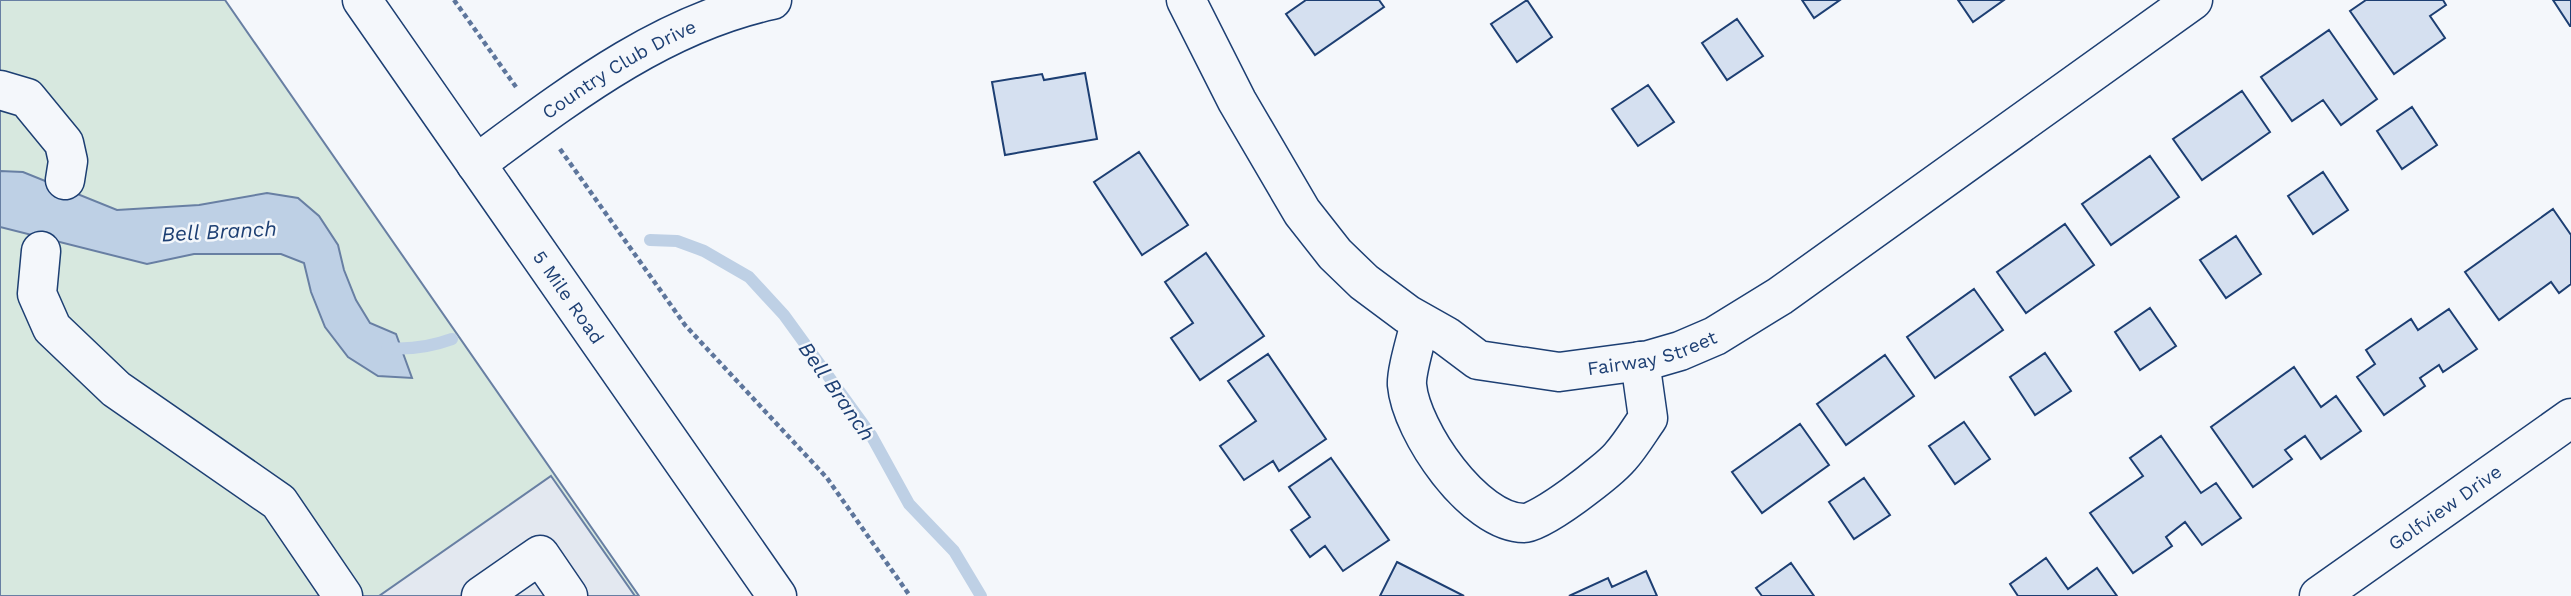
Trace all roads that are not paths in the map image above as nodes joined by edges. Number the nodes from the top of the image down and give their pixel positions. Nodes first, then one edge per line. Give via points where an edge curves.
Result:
1 (362, 0) edge
2 (772, 0) edge
3 (1186, 0) edge
4 (2193, 0) edge
5 (0, 90) edge
6 (476, 164) junction
7 (65, 180) dead end
8 (41, 251) dead end
9 (1420, 322) junction
10 (1640, 361) junction
11 (2571, 418) edge
12 (342, 596) edge
13 (481, 596) edge
14 (568, 596) edge
15 (777, 596) edge
16 (2319, 596) edge

1 - 6 street, 5 Mile Road
2 - 6 street, Country Club Drive via 698,22 646,47
3 - 9 street, Fairway Street via 1237,101 1302,212 1364,282
4 - 10 street, Fairway Street via 1780,296 1715,336
5 - 7 street via 27,98 64,143 68,161
6 - 15 street, 5 Mile Road
8 - 12 street via 37,294 52,328 116,390 279,502
9 - 10 street, Fairway Street via 1478,360 1559,372
9 - 10 street via 1407,384 1421,432 1449,474 1479,503 1508,520 1527,524 1555,509 1619,459 1648,418
11 - 16 street, Golfview Drive
13 - 14 street via 540,555

